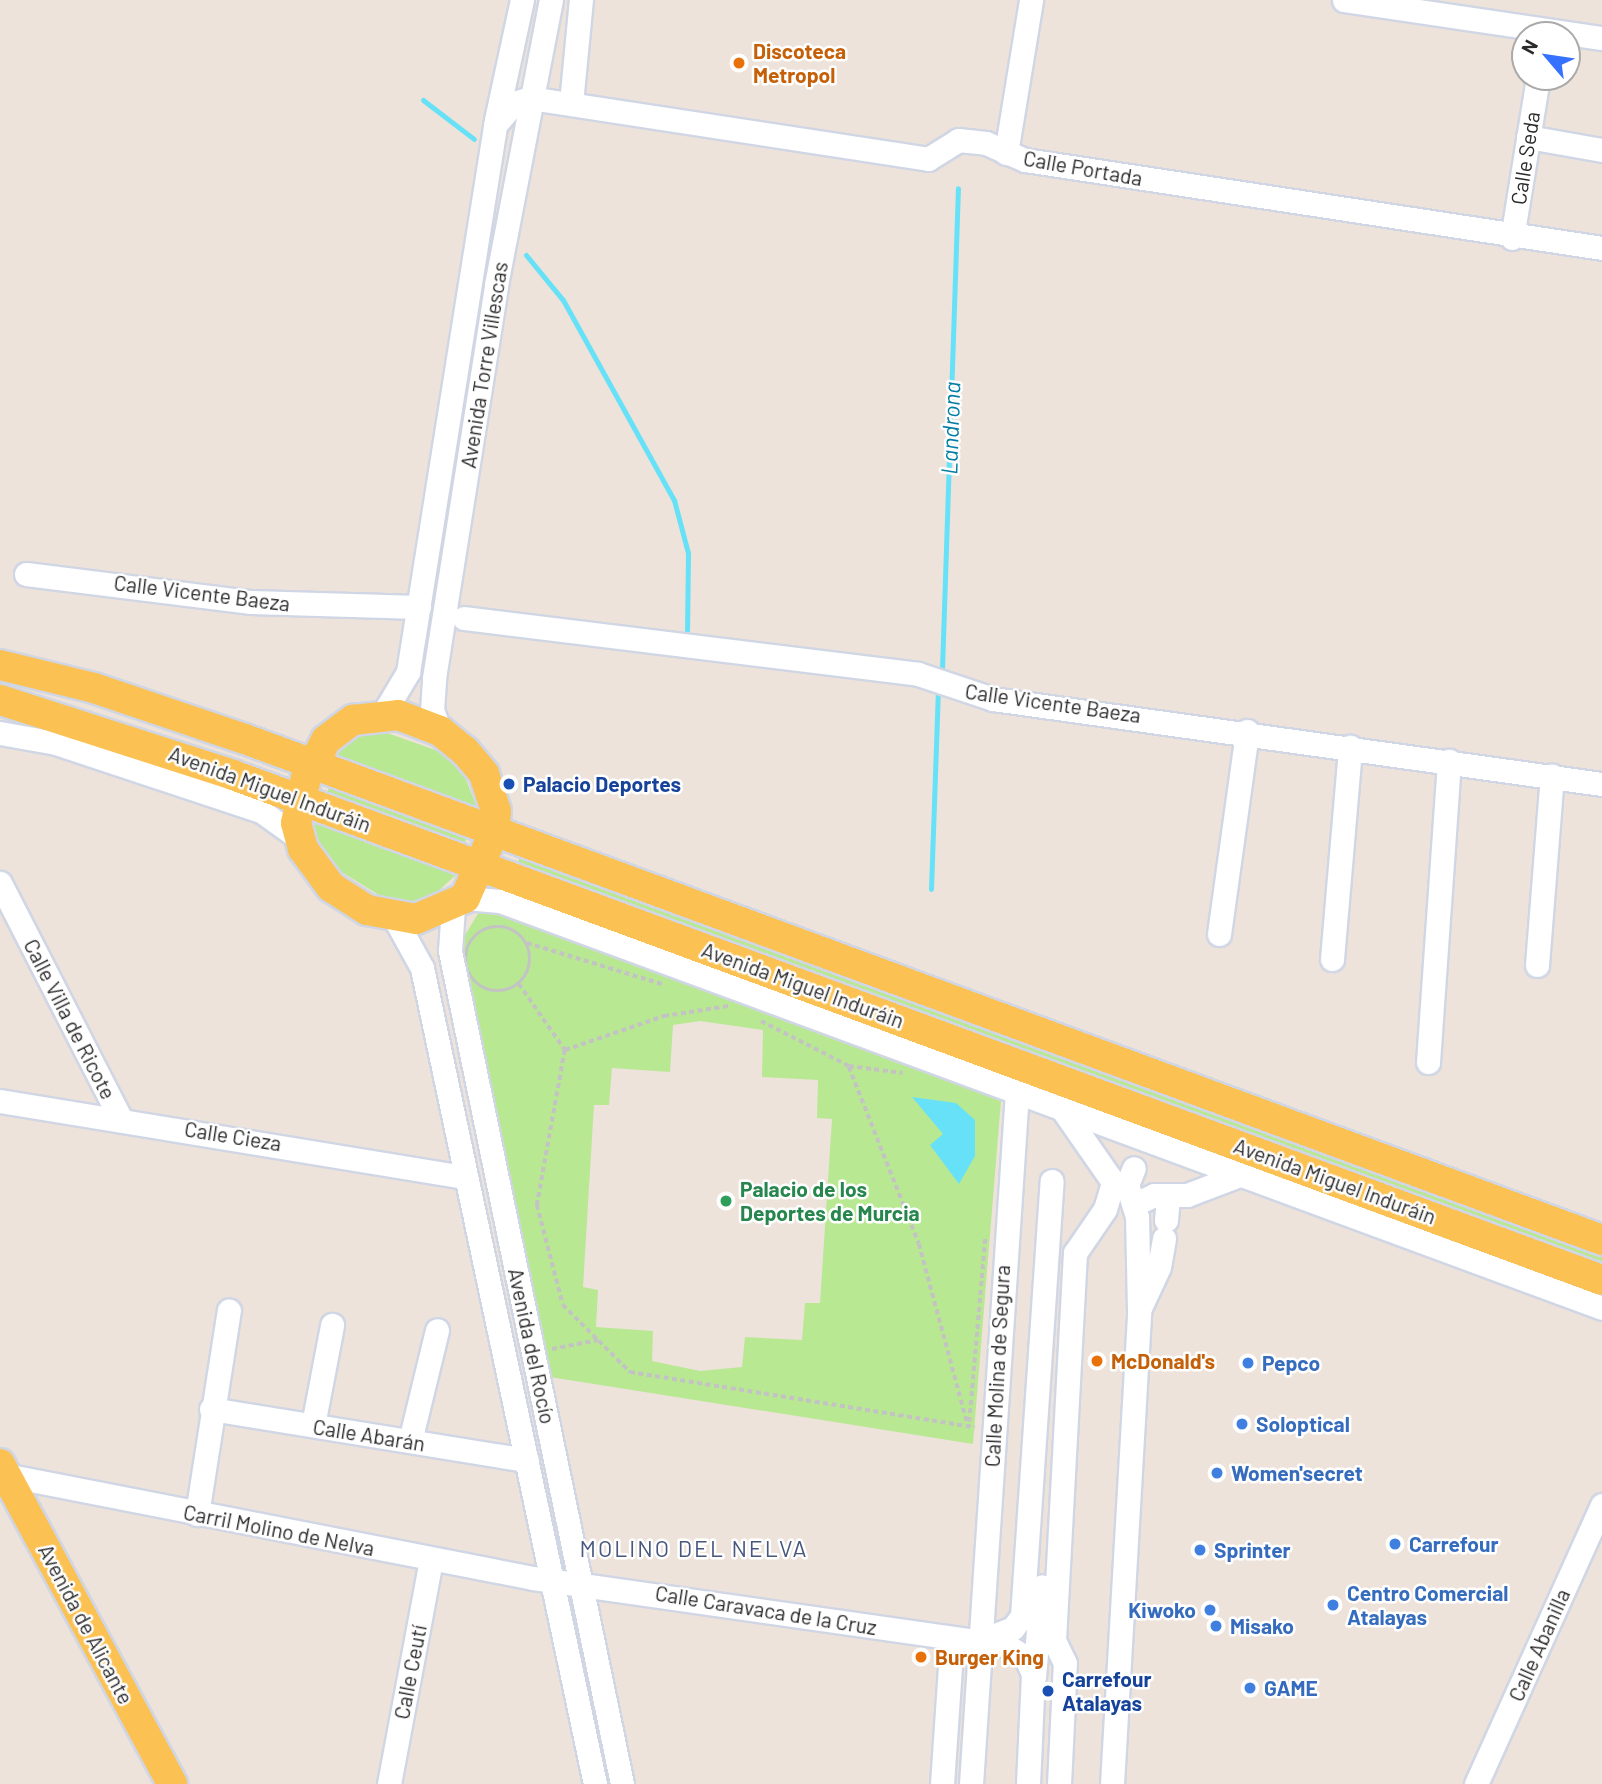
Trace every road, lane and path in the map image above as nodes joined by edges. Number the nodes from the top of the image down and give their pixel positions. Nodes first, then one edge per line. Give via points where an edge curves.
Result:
1 (522, 0) edge
2 (533, 0) edge
3 (551, 0) edge
4 (581, 0) edge
5 (1031, 0) edge
6 (1344, 0) edge
7 (1602, 38) edge
8 (1536, 91) edge
9 (530, 98) junction
10 (571, 103) junction
11 (495, 125) junction
12 (1528, 137) junction
13 (1602, 150) edge
14 (1006, 153) junction
15 (1511, 238) junction
16 (1602, 248) edge
17 (26, 574) dead end
18 (419, 607) junction
19 (464, 618) dead end
20 (0, 665) edge
21 (0, 700) edge
22 (383, 714) junction
23 (1247, 731) junction
24 (440, 732) junction
25 (0, 733) edge
26 (1350, 747) junction
27 (1450, 761) junction
28 (312, 764) junction
29 (1552, 776) junction
30 (1602, 783) edge
31 (299, 799) junction
32 (494, 832) junction
33 (300, 839) junction
34 (482, 866) junction
35 (0, 883) edge
36 (459, 902) junction
37 (395, 919) junction
38 (1219, 934) dead end
39 (527, 943) junction
40 (1332, 959) dead end
41 (1537, 965) dead end
42 (519, 984) junction
43 (668, 986) dead end
44 (706, 998) dead end
45 (755, 1018) dead end
46 (565, 1050) junction
47 (1428, 1062) dead end
48 (849, 1066) junction
49 (914, 1076) dead end
50 (1017, 1092) junction
51 (0, 1101) edge
52 (1062, 1109) junction
53 (121, 1119) junction
54 (1134, 1168) dead end
55 (496, 1169) junction
56 (1240, 1175) junction
57 (465, 1177) junction
58 (1052, 1181) dead end
59 (1168, 1195) junction
60 (1135, 1204) junction
61 (986, 1232) dead end
62 (1602, 1240) edge
63 (1602, 1280) edge
64 (1602, 1308) edge
65 (229, 1310) dead end
66 (1139, 1310) junction
67 (332, 1325) dead end
68 (437, 1330) dead end
69 (598, 1340) junction
70 (534, 1353) junction
71 (211, 1409) junction
72 (313, 1425) junction
73 (968, 1426) junction
74 (410, 1441) junction
75 (1054, 1456) dead end
76 (527, 1460) junction
77 (2, 1471) edge
78 (1602, 1505) edge
79 (197, 1514) junction
80 (430, 1560) junction
81 (553, 1581) junction
82 (582, 1584) junction
83 (952, 1638) junction
84 (979, 1641) junction
85 (1033, 1690) junction
86 (172, 1784) edge
87 (389, 1784) edge
88 (595, 1784) edge
89 (622, 1784) edge
90 (942, 1784) edge
91 (971, 1784) edge
92 (1028, 1784) edge
93 (1059, 1784) edge
94 (1112, 1784) edge
95 (1476, 1784) edge

1 - 11 street, Avenida Torre Villescas
2 - 9 street via 519,84
3 - 9 street, Avenida Torre Villescas
4 - 10 street
5 - 14 street
6 - 7 street
8 - 12 street, Calle Seda
9 - 10 street, Calle Portada
9 - 11 street via 513,103
9 - 24 street, Avenida Torre Villescas via 434,678 432,710
10 - 14 street, Calle Portada via 928,159 957,139
11 - 18 street, Avenida Torre Villescas
12 - 13 street
12 - 15 street, Calle Seda
14 - 15 street, Calle Portada
15 - 16 street, Calle Portada
17 - 18 street, Calle Vicente Baeza via 251,602
18 - 22 street, Avenida Torre Villescas via 408,672
19 - 23 street, Calle Vicente Baeza via 918,674 993,699
20 - 28 main road, Avenida Miguel Induráin via 94,688
21 - 31 main road, Avenida Miguel Induráin via 106,730
22 - 24 main road
22 - 28 main road via 345,724
23 - 26 street, Calle Vicente Baeza
23 - 38 street
24 - 32 main road via 484,774 494,799
25 - 33 street via 56,743 261,811
26 - 27 street, Calle Vicente Baeza
26 - 40 street
27 - 29 street, Calle Vicente Baeza
27 - 47 street
28 - 31 main road
28 - 32 main road, Avenida Miguel Induráin
29 - 30 street, Calle Vicente Baeza
29 - 41 street
31 - 33 main road
31 - 34 main road, Avenida Miguel Induráin
32 - 34 main road
32 - 62 main road, Avenida Miguel Induráin
33 - 37 main road via 331,887
34 - 36 main road
34 - 63 main road, Avenida Miguel Induráin
35 - 53 street, Calle Villa de Ricote
36 - 37 main road via 428,918
36 - 50 street via 500,901
36 - 55 street, Avenida del Rocío via 450,951
37 - 57 street, Avenida del Rocío via 419,952
39 - 42 path via 531,967
39 - 42 path via 499,927 481,932 463,965 477,984 501,991
39 - 43 path
42 - 46 path
44 - 46 path via 732,1006 664,1016
45 - 48 path
46 - 69 path via 537,1205 563,1305
48 - 49 path
48 - 73 path via 919,1244
50 - 52 street
50 - 84 street, Calle Molina de Segura
51 - 53 street, Calle Cieza
52 - 56 street
52 - 93 street via 1113,1182 1105,1209 1075,1253 1054,1640 1065,1663
53 - 57 street, Calle Cieza
54 - 60 street via 1127,1185
55 - 57 street via 479,1158
55 - 70 street, Avenida del Rocío
56 - 59 street via 1187,1195
56 - 64 street
57 - 76 street, Avenida del Rocío
58 - 84 street via 1023,1616 1013,1628
59 - 60 street
59 - 66 street via 1160,1267
60 - 66 street
61 - 73 path
65 - 71 street
66 - 94 street
67 - 72 street
68 - 74 street
69 - 70 path
69 - 73 path via 630,1372
70 - 82 street, Avenida del Rocío
71 - 72 street, Calle Abarán
71 - 79 street
72 - 74 street, Calle Abarán
74 - 76 street, Calle Abarán
75 - 85 street
76 - 81 street, Avenida del Rocío
77 - 79 street, Carril Molino de Nelva
77 - 86 main road, Avenida de Alicante
78 - 95 street, Calle Abanilla
79 - 80 street, Carril Molino de Nelva
80 - 81 street, Carril Molino de Nelva
80 - 87 street, Calle Ceutí
81 - 82 street, Calle Caravaca de la Cruz
81 - 88 street, Avenida del Rocío
82 - 83 street, Calle Caravaca de la Cruz
82 - 89 street, Avenida del Rocío
83 - 84 street, Calle Caravaca de la Cruz
83 - 90 street
84 - 85 street via 1021,1652
84 - 91 street, Calle Molina de Segura
85 - 92 street

